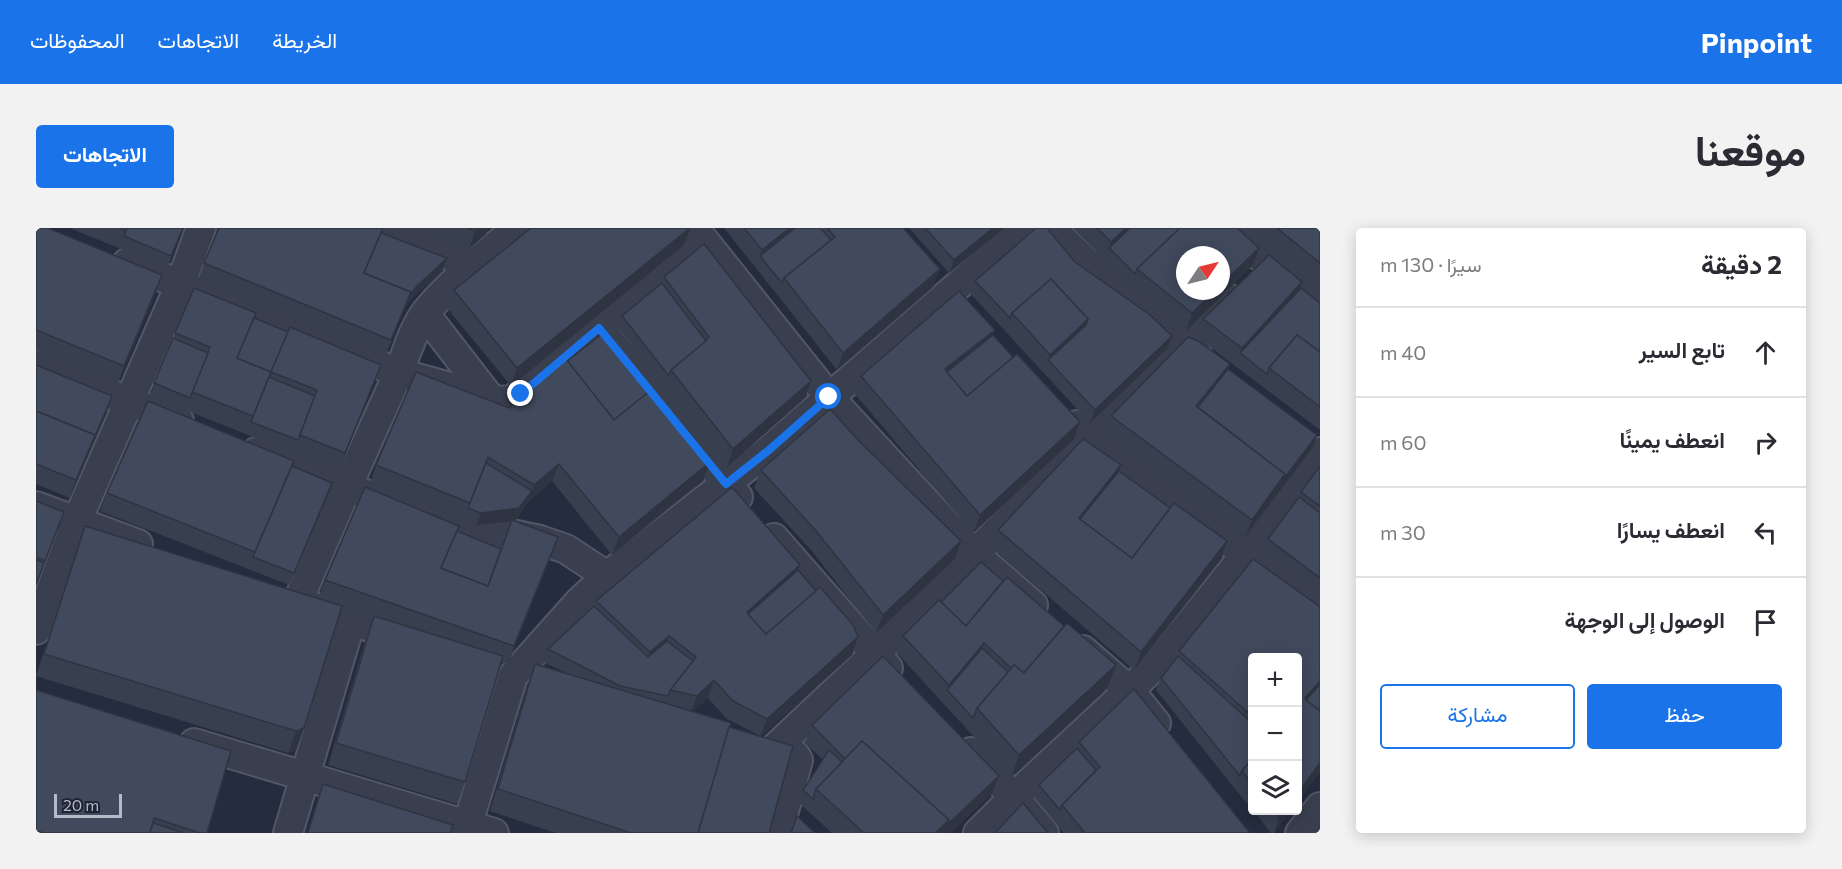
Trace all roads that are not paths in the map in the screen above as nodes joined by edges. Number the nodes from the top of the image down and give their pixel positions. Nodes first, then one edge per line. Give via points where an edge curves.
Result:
1 (201, 228) edge
2 (385, 228) edge
3 (1024, 228) edge
4 (1051, 228) edge
5 (1226, 228) edge
6 (507, 231) edge
7 (699, 235) edge
8 (105, 254) edge
9 (1266, 261) junction
10 (474, 266) junction
11 (180, 285) junction
12 (1320, 306) edge
13 (425, 314) junction
14 (599, 328) junction
15 (1182, 343) junction
16 (36, 365) edge
17 (1219, 369) edge
18 (399, 373) junction
19 (829, 397) junction
20 (490, 398) junction
21 (129, 401) junction
22 (1056, 403) edge
23 (1089, 437) junction
24 (1320, 452) edge
25 (726, 484) junction
26 (346, 488) junction
27 (36, 506) edge
28 (76, 523) junction
29 (165, 554) edge
30 (973, 554) junction
31 (1245, 555) junction
32 (607, 576) junction
33 (1320, 610) edge
34 (351, 621) junction
35 (36, 630) edge
36 (431, 648) edge
37 (875, 654) junction
38 (907, 688) edge
39 (1130, 691) junction
40 (170, 736) edge
41 (957, 738) edge
42 (1173, 744) edge
43 (304, 775) junction
44 (1014, 797) junction
45 (1320, 807) edge
46 (782, 820) edge
47 (805, 826) edge
48 (476, 830) edge
49 (288, 833) edge
50 (978, 833) edge
51 (1044, 833) edge
52 (1300, 833) edge

1 - 11 street
2 - 10 street
3 - 19 street
4 - 15 street
5 - 9 street
6 - 10 street
7 - 14 street
7 - 19 street
8 - 11 street
9 - 12 street
9 - 15 street
10 - 13 street
11 - 18 street
11 - 21 street
13 - 18 street
13 - 20 street
14 - 20 street via 517,397 500,401
14 - 25 street
15 - 17 street
15 - 23 street
16 - 21 street
18 - 20 street
18 - 26 street
19 - 25 street
19 - 30 street
21 - 26 street
21 - 28 street
22 - 23 street
23 - 30 street
23 - 31 street
24 - 31 street
25 - 32 street
25 - 37 street
26 - 32 street via 467,533 486,538 503,532 566,549
26 - 34 street via 287,597
27 - 28 street
28 - 29 street
28 - 35 street
30 - 37 street
30 - 39 street
31 - 33 street
31 - 39 street
32 - 48 street via 514,676
34 - 36 street
34 - 43 street
37 - 38 street
37 - 46 street via 762,746 790,751 798,760
39 - 42 street
39 - 44 street
40 - 43 street
41 - 44 street
43 - 48 street
43 - 49 street
44 - 50 street
44 - 51 street
45 - 52 street
46 - 47 street

